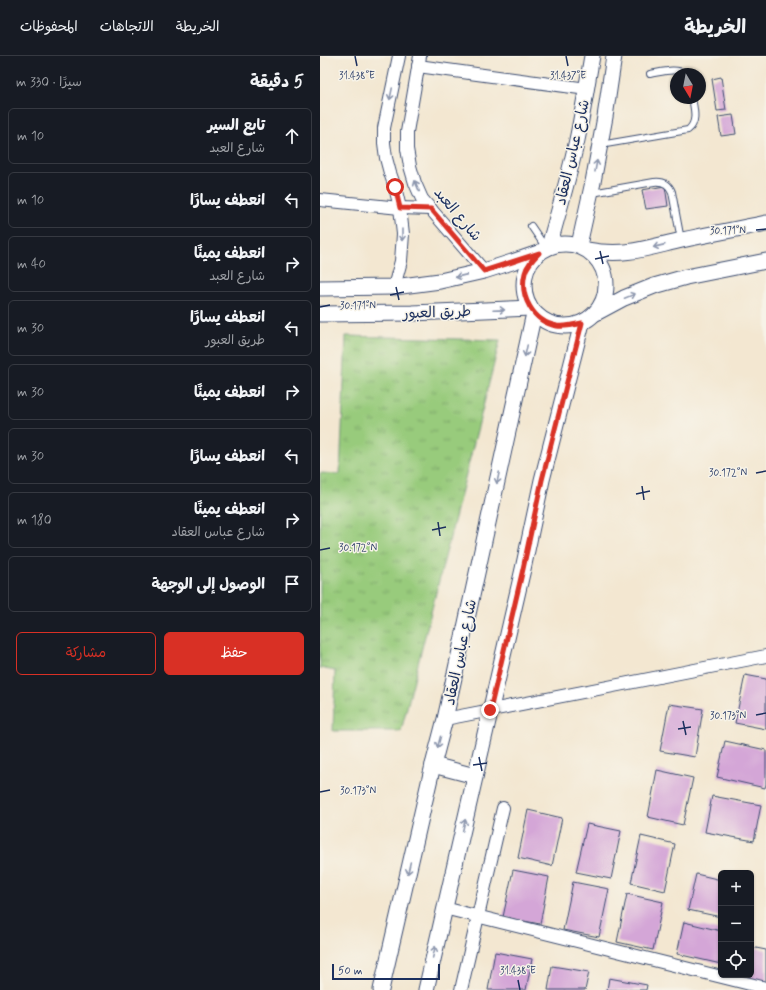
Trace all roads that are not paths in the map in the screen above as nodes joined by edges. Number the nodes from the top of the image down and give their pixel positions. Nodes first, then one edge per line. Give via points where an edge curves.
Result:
1 (399, 56) edge
2 (592, 56) edge
3 (614, 56) edge
4 (419, 61) edge
5 (670, 71) edge
6 (650, 74) dead end
7 (587, 89) junction
8 (693, 104) edge
9 (600, 145) junction
10 (590, 193) junction
11 (320, 200) edge
12 (400, 208) junction
13 (431, 209) junction
14 (766, 223) edge
15 (531, 226) dead end
16 (681, 241) junction
17 (584, 248) junction
18 (545, 249) junction
19 (766, 261) edge
20 (484, 271) junction
21 (394, 287) junction
22 (320, 288) edge
23 (532, 311) junction
24 (320, 314) edge
25 (595, 314) junction
26 (582, 323) junction
27 (766, 656) edge
28 (490, 710) junction
29 (445, 719) junction
30 (433, 765) junction
31 (475, 776) junction
32 (503, 808) dead end
33 (444, 908) junction
34 (478, 916) junction
35 (766, 988) edge
36 (381, 990) edge
37 (426, 990) edge
38 (462, 990) edge

1 -> 12 street via 384,128 384,143
2 - 7 street, شارع عباس العقاد
3 - 9 street, شارع عباس العقاد
4 - 7 street
13 -> 4 street, شارع العبد via 422,199 415,183 407,149 407,132
5 - 6 lane
7 - 18 street, شارع عباس العقاد via 564,193
8 - 9 lane via 695,120 692,128 688,130
10 -> 9 street, شارع عباس العقاد
10 - 16 lane via 663,182 672,192
10 - 17 street, شارع عباس العقاد
11 - 12 street
12 - 13 street
12 -> 21 street via 403,234 401,261
13 - 20 street, شارع العبد
14 - 16 street
15 - 18 lane
16 -> 17 street via 630,252 599,252
17 - 18 street via 564,243
17 - 25 street via 599,260 605,273 607,288 604,302
18 - 20 street, طريق العبور
18 - 23 street via 530,262 525,273 525,297
25 -> 19 street via 624,298 654,286
20 -> 21 street, طريق العبور via 440,281
21 - 22 street, طريق العبور
24 -> 23 street, طريق العبور
23 - 26 street via 544,321 557,326
23 -> 29 street, شارع عباس العقاد
25 - 26 street
26 - 28 street via 542,480
27 - 28 street
28 - 29 street
28 - 31 street
29 -> 30 street, شارع عباس العقاد
30 - 31 street
30 -> 36 street, شارع عباس العقاد
33 -> 31 street
32 - 34 street
33 - 34 street
37 -> 33 street
34 - 35 street
34 - 38 street

